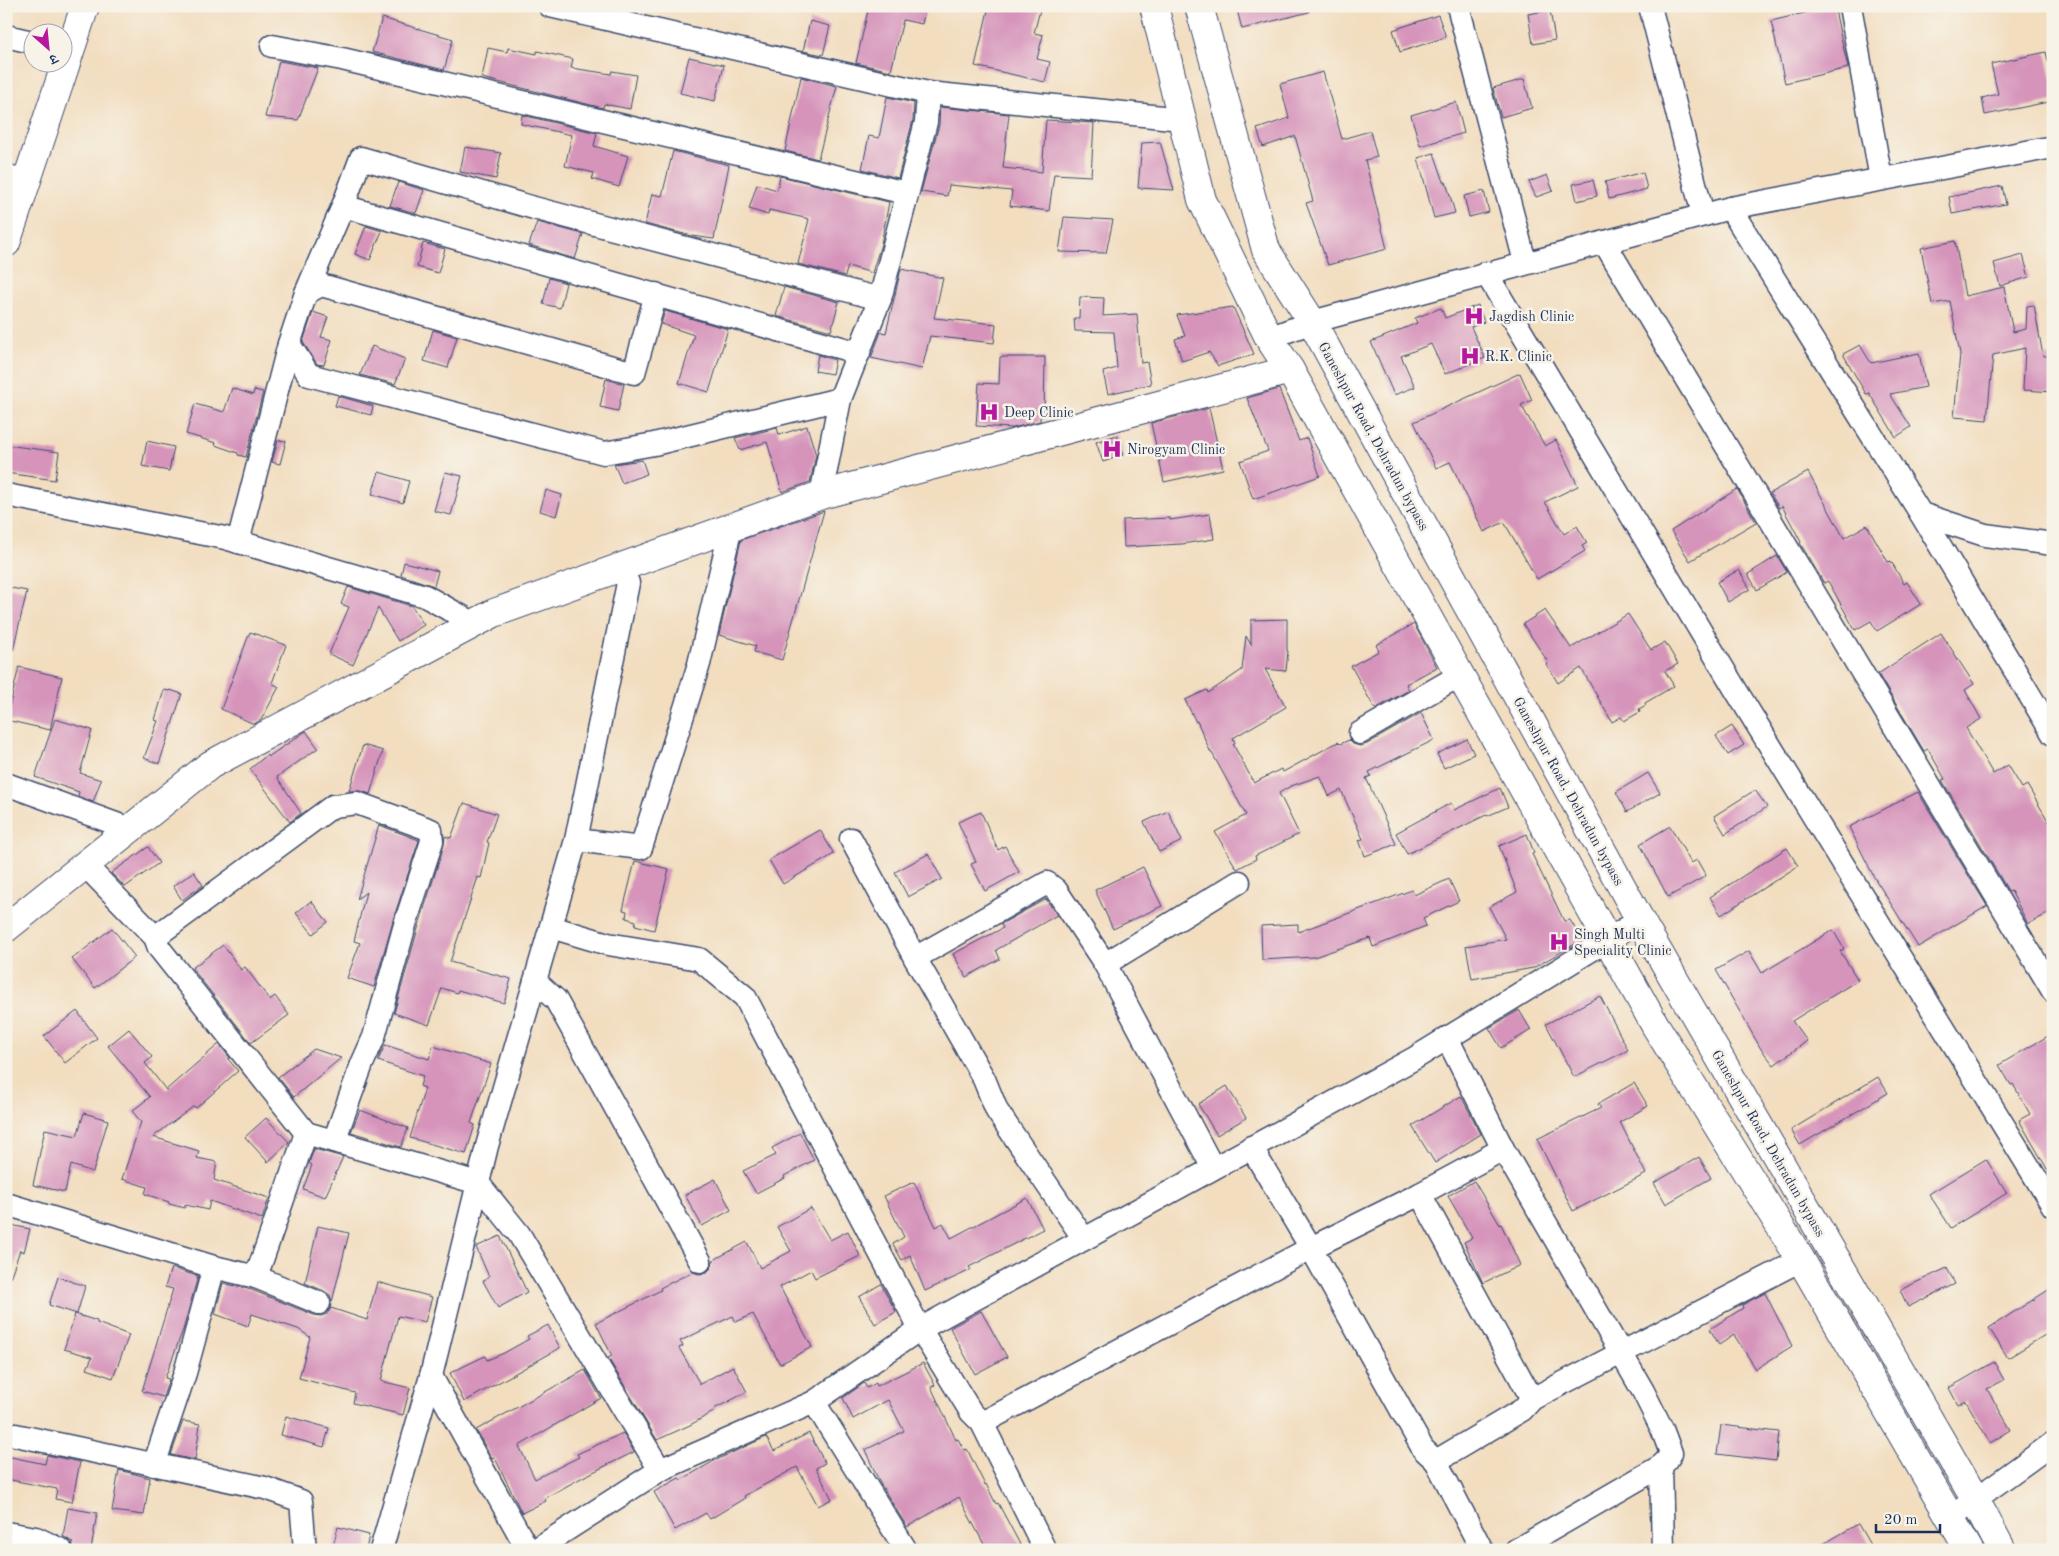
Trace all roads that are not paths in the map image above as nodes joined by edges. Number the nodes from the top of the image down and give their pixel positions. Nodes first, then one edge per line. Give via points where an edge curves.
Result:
1 (85, 6) edge
2 (550, 6) edge
3 (1154, 6) edge
4 (1199, 6) edge
5 (1458, 6) edge
6 (1650, 6) edge
7 (1850, 6) edge
8 (6, 36) edge
9 (72, 37) edge
10 (22, 40) edge
11 (272, 46) dead end
12 (58, 72) edge
13 (928, 93) junction
14 (1182, 119) junction
15 (2053, 147) edge
16 (16, 179) edge
17 (1881, 179) junction
18 (906, 193) junction
19 (343, 206) junction
20 (1730, 208) junction
21 (1703, 215) junction
22 (1604, 242) junction
23 (6, 243) edge
24 (1525, 262) junction
25 (1486, 273) junction
26 (306, 293) junction
27 (656, 294) junction
28 (880, 299) junction
29 (1312, 322) junction
30 (1268, 338) junction
31 (290, 344) junction
32 (859, 352) junction
33 (1290, 370) junction
34 (840, 399) junction
35 (6, 495) edge
36 (821, 495) junction
37 (1921, 514) junction
38 (731, 528) junction
39 (238, 542) junction
40 (2053, 544) edge
41 (620, 568) junction
42 (475, 624) junction
43 (1460, 675) junction
44 (1360, 733) dead end
45 (2053, 734) edge
46 (6, 784) edge
47 (130, 829) junction
48 (851, 839) dead end
49 (576, 840) junction
50 (85, 865) junction
51 (1238, 882) dead end
52 (1640, 920) junction
53 (551, 927) junction
54 (6, 928) edge
55 (155, 937) junction
56 (1607, 939) junction
57 (915, 958) junction
58 (1105, 964) junction
59 (535, 981) junction
60 (2053, 992) edge
61 (1447, 1038) junction
62 (306, 1133) junction
63 (334, 1140) junction
64 (1251, 1147) junction
65 (1503, 1149) junction
66 (1213, 1168) junction
67 (478, 1183) junction
68 (1420, 1194) junction
69 (6, 1204) edge
70 (2053, 1206) edge
71 (1084, 1239) junction
72 (1311, 1248) junction
73 (1801, 1260) junction
74 (700, 1261) dead end
75 (214, 1267) junction
76 (256, 1277) junction
77 (319, 1303) dead end
78 (920, 1329) junction
79 (1622, 1353) junction
80 (431, 1376) junction
81 (1532, 1399) junction
82 (814, 1402) junction
83 (982, 1423) junction
84 (6, 1433) edge
85 (2053, 1443) edge
86 (1436, 1461) junction
87 (154, 1465) junction
88 (1661, 1466) junction
89 (660, 1470) junction
90 (1975, 1499) junction
91 (1951, 1517) junction
92 (6, 1533) edge
93 (61, 1550) edge
94 (306, 1550) edge
95 (381, 1550) edge
96 (528, 1550) edge
97 (535, 1550) edge
98 (906, 1550) edge
99 (1045, 1550) edge
100 (1482, 1550) edge
101 (1516, 1550) edge
102 (1663, 1550) edge
103 (1969, 1550) edge
104 (2002, 1550) edge

1 - 9 main road
2 - 13 street
3 - 14 main road
4 - 29 main road, Ganeshpur Road, Dehradun bypass via 1266,250
5 - 24 street
6 - 21 street
7 - 17 street
8 - 10 street
11 - 18 street via 342,59
12 - 16 main road
13 - 14 street
13 - 18 street via 926,122
14 - 30 main road via 1202,200
15 - 17 street
16 - 23 main road
17 - 20 street
18 - 28 street
19 - 26 street
19 - 27 street
19 - 28 street via 361,158 534,208
20 - 21 street
20 - 37 street
21 - 22 street
22 - 24 street
22 - 60 street
24 - 25 street
25 - 29 street
25 - 70 street via 1742,700
26 - 27 street via 321,285 634,372
26 - 31 street
27 - 32 street
28 - 32 street
29 - 30 street
29 - 52 main road, Ganeshpur Road, Dehradun bypass
30 - 33 main road
31 - 34 street via 309,375 604,453
31 - 39 street
32 - 34 street
33 - 36 main road
33 - 43 main road
34 - 36 street
35 - 39 street
36 - 38 main road
37 - 40 street via 1985,535
37 - 45 street
38 - 41 main road
38 - 49 street via 699,664 642,848
39 - 42 street via 425,596
41 - 42 main road via 494,613
41 - 49 street via 628,584
42 - 47 main road via 210,765
43 - 44 street
43 - 56 main road
46 - 47 street
47 - 50 main road
48 - 57 street
49 - 53 street
50 - 54 main road
50 - 55 street
51 - 58 street
52 - 56 street
52 - 90 main road, Ganeshpur Road, Dehradun bypass
53 - 59 street
53 - 78 street via 608,944 700,959 745,997
55 - 62 street via 159,948
55 - 63 street via 333,806 357,803 431,830 432,840 374,1037
56 - 61 street
56 - 73 main road via 1655,1025
57 - 58 street via 1047,883 1056,890
57 - 71 street via 984,1079 997,1111
58 - 66 street
59 - 67 street
59 - 74 street via 556,1000
61 - 64 street
61 - 65 street
62 - 63 street
62 - 76 street
63 - 67 street
64 - 66 street
64 - 72 street
65 - 68 street
65 - 79 street
66 - 71 street
67 - 80 street
67 - 89 street via 519,1234
68 - 72 street
68 - 81 street
69 - 75 street
71 - 78 street
72 - 83 street
72 - 86 street via 1423,1449
73 - 79 street
73 - 91 main road
75 - 76 street
75 - 87 street via 185,1373
76 - 77 street
78 - 82 street
78 - 83 street
79 - 81 street
79 - 88 street via 1671,1453
80 - 95 street
80 - 96 street
81 - 86 street via 1522,1410
82 - 89 street
82 - 98 street
83 - 99 street
84 - 87 street
85 - 90 street
86 - 100 street
87 - 94 street via 265,1488 301,1501
88 - 101 street
88 - 102 street
89 - 97 street
90 - 91 street
90 - 104 main road, Ganeshpur Road, Dehradun bypass
91 - 103 main road
92 - 93 street via 36,1538

